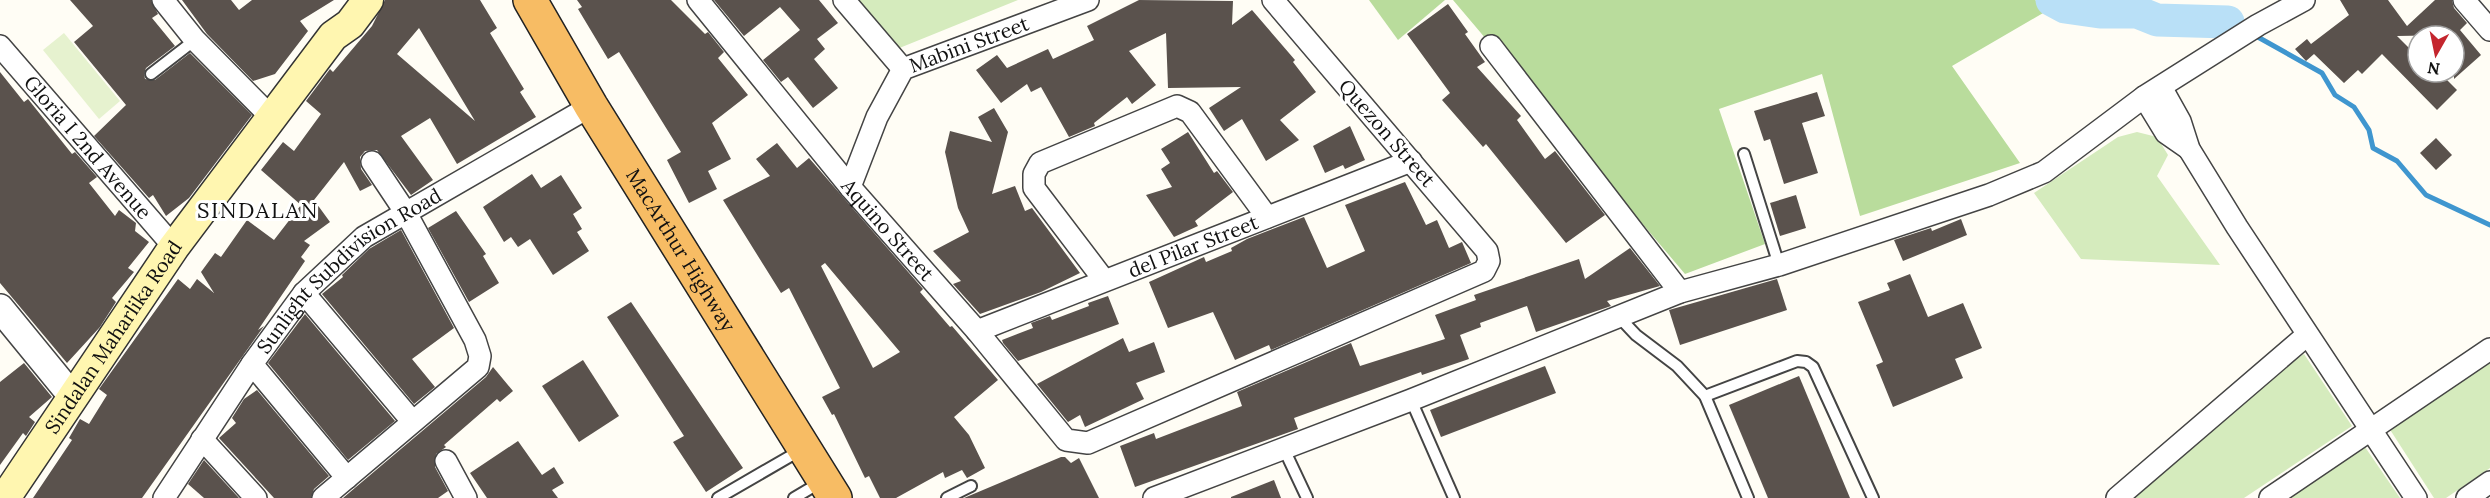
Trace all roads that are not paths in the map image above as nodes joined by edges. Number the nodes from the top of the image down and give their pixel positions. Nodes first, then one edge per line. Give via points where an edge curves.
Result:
1 (163, 0) edge
2 (348, 0) edge
3 (368, 0) edge
4 (530, 0) edge
5 (699, 0) edge
6 (844, 0) edge
7 (1088, 0) edge
8 (1273, 0) edge
9 (2304, 0) edge
10 (2464, 0) edge
11 (2490, 30) edge
12 (333, 36) junction
13 (195, 40) junction
14 (0, 46) edge
15 (1491, 46) dead end
16 (903, 69) junction
17 (151, 74) dead end
18 (2152, 92) junction
19 (591, 106) junction
20 (270, 116) junction
21 (1744, 154) dead end
22 (1411, 161) junction
23 (372, 162) dead end
24 (850, 187) junction
25 (406, 213) junction
26 (1267, 217) junction
27 (174, 247) junction
28 (1779, 265) junction
29 (1104, 280) junction
30 (1680, 292) junction
31 (304, 293) junction
32 (1620, 318) junction
33 (7, 321) edge
34 (977, 331) junction
35 (2307, 335) junction
36 (2490, 349) edge
37 (252, 364) junction
38 (72, 396) junction
39 (1706, 396) junction
40 (1411, 400) junction
41 (412, 421) junction
42 (2370, 428) junction
43 (202, 439) junction
44 (1088, 443) joint
45 (1282, 447) junction
46 (804, 448) junction
47 (446, 461) dead end
48 (347, 478) junction
49 (2490, 482) edge
50 (971, 486) dead end
51 (829, 493) edge
52 (5, 498) edge
53 (164, 498) edge
54 (256, 498) edge
55 (323, 498) edge
56 (466, 498) edge
57 (718, 498) edge
58 (794, 498) edge
59 (947, 498) edge
60 (1154, 498) edge
61 (1307, 498) edge
62 (1454, 498) edge
63 (1748, 498) edge
64 (1873, 498) edge
65 (2117, 498) edge
66 (2270, 498) edge
67 (2416, 498) edge
68 (2467, 498) edge

1 - 13 street
2 - 12 main road, Sindalan Maharlika Road via 336,16
3 - 12 main road, Sindalan Maharlika Road via 350,24
4 - 19 highway, MacArthur Highway
5 - 24 street, Aquino Street
6 - 16 street
7 - 16 street, Mabini Street
8 - 22 street, Quezon Street
9 - 18 street
10 - 11 street
12 - 20 main road, Sindalan Maharlika Road
13 - 17 lane
13 - 20 street
14 - 27 street, Gloria I 2nd Avenue
15 - 30 street
16 - 24 street, Mabini Street via 877,117
18 - 28 street via 2044,172 1989,195
18 - 35 street via 2166,133 2189,149
19 - 25 street, Sunlight Subdivision Road
19 - 46 highway, MacArthur Highway
20 - 27 main road, Sindalan Maharlika Road
21 - 28 lane
22 - 26 street, del Pilar Street
22 - 44 street, Quezon Street via 1487,251 1489,261 1484,271
23 - 25 street
24 - 34 street, Aquino Street
25 - 31 street, Sunlight Subdivision Road via 364,237
25 - 41 street via 480,356 478,366
26 - 29 street, del Pilar Street
26 - 29 street via 1190,112 1177,106 1040,163 1034,174 1034,188
27 - 38 main road, Sindalan Maharlika Road
28 - 30 street
29 - 34 street, del Pilar Street
30 - 32 street
31 - 37 street, Sunlight Subdivision Road
31 - 41 street
32 - 39 lane
32 - 40 street
33 - 38 street
34 - 44 street, Aquino Street via 1066,440
35 - 42 street
35 - 65 street
36 - 42 street
37 - 43 street, Sunlight Subdivision Road
37 - 48 street
38 - 52 main road, Sindalan Maharlika Road
39 - 63 lane
39 - 64 lane via 1797,361 1806,362 1813,367
40 - 45 street
40 - 62 lane
41 - 48 street
42 - 66 street
42 - 67 street
43 - 53 street, Sunlight Subdivision Road
43 - 54 street
45 - 60 street
45 - 61 lane
46 - 51 highway, MacArthur Highway
46 - 57 lane
47 - 56 street
48 - 55 street
49 - 68 street
50 - 59 lane
51 - 58 lane

